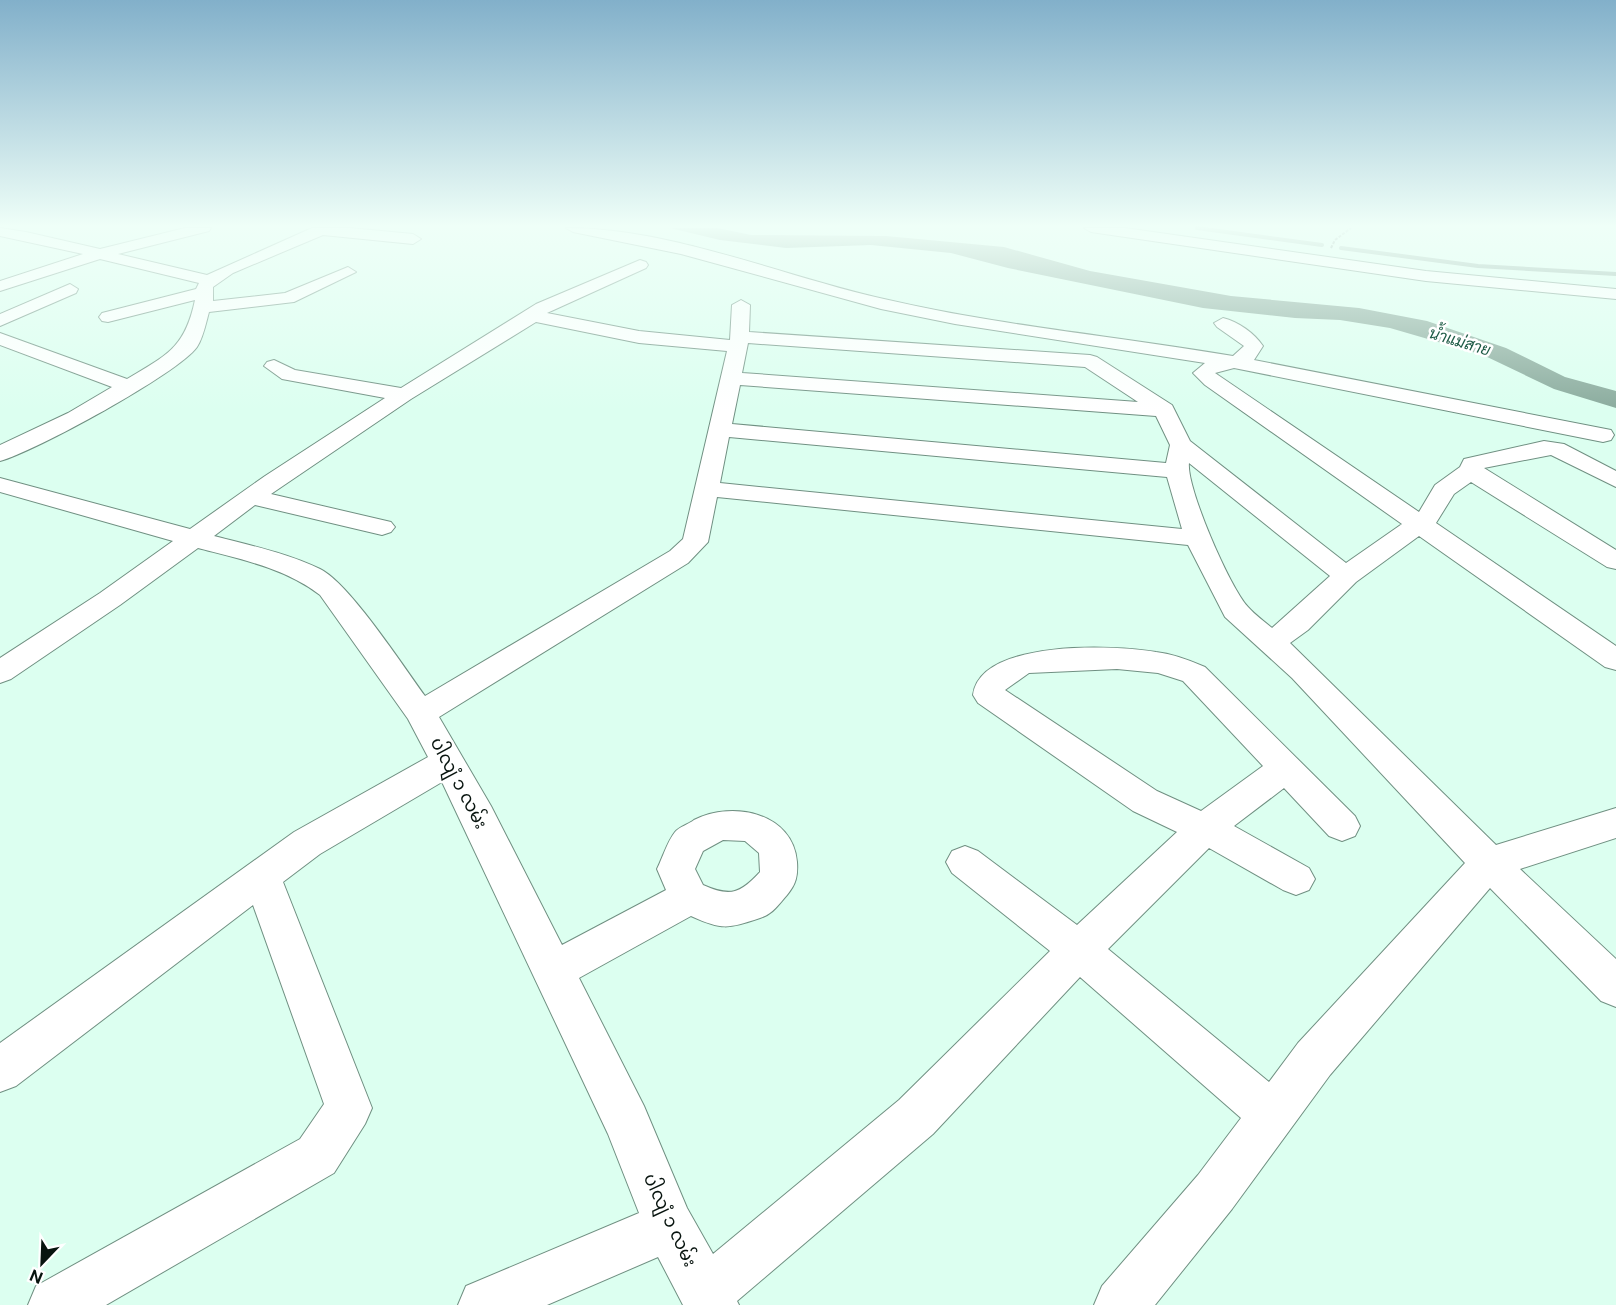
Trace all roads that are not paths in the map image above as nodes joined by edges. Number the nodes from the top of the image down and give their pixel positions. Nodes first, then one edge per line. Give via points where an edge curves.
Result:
1 (200, 289) edge
2 (208, 289) edge
3 (309, 289) edge
4 (586, 289) edge
5 (825, 289) edge
6 (1562, 289) edge
7 (70, 290) dead end
8 (206, 293) junction
9 (1616, 294) edge
10 (741, 305) dead end
11 (537, 313) junction
12 (108, 317) dead end
13 (0, 321) edge
14 (1223, 323) dead end
15 (0, 339) edge
16 (739, 342) junction
17 (1231, 361) junction
18 (274, 366) dead end
19 (729, 378) junction
20 (130, 387) junction
21 (404, 395) junction
22 (1164, 410) junction
23 (719, 429) junction
24 (1610, 436) edge
25 (1556, 449) junction
26 (0, 454) edge
27 (1180, 458) junction
28 (1472, 470) junction
29 (1616, 480) edge
30 (0, 485) edge
31 (707, 489) junction
32 (251, 496) junction
33 (1420, 523) junction
34 (382, 527) dead end
35 (194, 537) junction
36 (1198, 538) junction
37 (1616, 561) edge
38 (1346, 576) junction
39 (1270, 644) junction
40 (1616, 660) edge
41 (0, 672) edge
42 (421, 713) junction
43 (448, 762) junction
44 (1284, 769) junction
45 (1616, 824) edge
46 (1342, 826) dead end
47 (1204, 829) junction
48 (964, 862) dead end
49 (1489, 862) junction
50 (262, 877) junction
51 (1296, 879) dead end
52 (688, 897) dead end
53 (1079, 950) junction
54 (553, 971) junction
55 (1616, 987) edge
56 (0, 1070) edge
57 (1271, 1113) junction
58 (669, 1226) junction
59 (709, 1299) edge
60 (55, 1305) edge
61 (485, 1305) edge
62 (1121, 1305) edge

1 - 8 street
2 - 8 street
3 - 8 street via 288,298
4 - 11 street
5 - 17 street via 955,319
6 - 9 street
7 - 13 street
8 - 12 street
8 - 20 street via 189,345
10 - 16 street
11 - 16 street via 539,317 639,337
11 - 21 street
14 - 17 street via 1254,346 1246,358
15 - 20 street
16 - 19 street
16 - 22 street via 1090,361
17 - 24 street
17 - 33 street via 1203,373
18 - 21 street via 289,375
19 - 22 street
19 - 23 street
20 - 26 street
21 - 32 street
22 - 27 street
23 - 27 street
23 - 31 street
24 - 25 street via 1558,445
25 - 28 street via 1544,448 1472,464
25 - 29 street
27 - 36 street via 1181,491
27 - 38 street
28 - 33 street via 1444,490
28 - 37 street
30 - 35 street, ပါလျံ ၁ လမ်း
31 - 36 street
31 - 42 street via 695,542 679,557
32 - 34 street
32 - 35 street
33 - 38 street
33 - 40 street
35 - 41 street
35 - 42 street, ပါလျံ ၁ လမ်း via 311,575 330,589
36 - 39 street via 1235,611
38 - 39 street via 1298,623
39 - 49 street via 1303,671
42 - 43 street, ပါလျံ ၁ လမ်း
43 - 50 street via 307,843
43 - 54 street, ပါလျံ ၁ လမ်း
44 - 46 street
44 - 47 street
44 - 47 street via 1194,674 1168,663 1037,662 1022,664 990,685 988,695 1145,801
45 - 49 street
47 - 51 street
47 - 53 street
48 - 53 street
49 - 55 street
49 - 57 street
50 - 56 street
50 - 60 street via 349,1108 317,1156
52 - 54 street
53 - 57 street
53 - 59 street via 916,1117
54 - 58 street, ပါလျံ ၁ လမ်း via 627,1123
57 - 62 street via 1215,1192
58 - 59 street, ပါလျံ ၁ လမ်း
58 - 61 street

